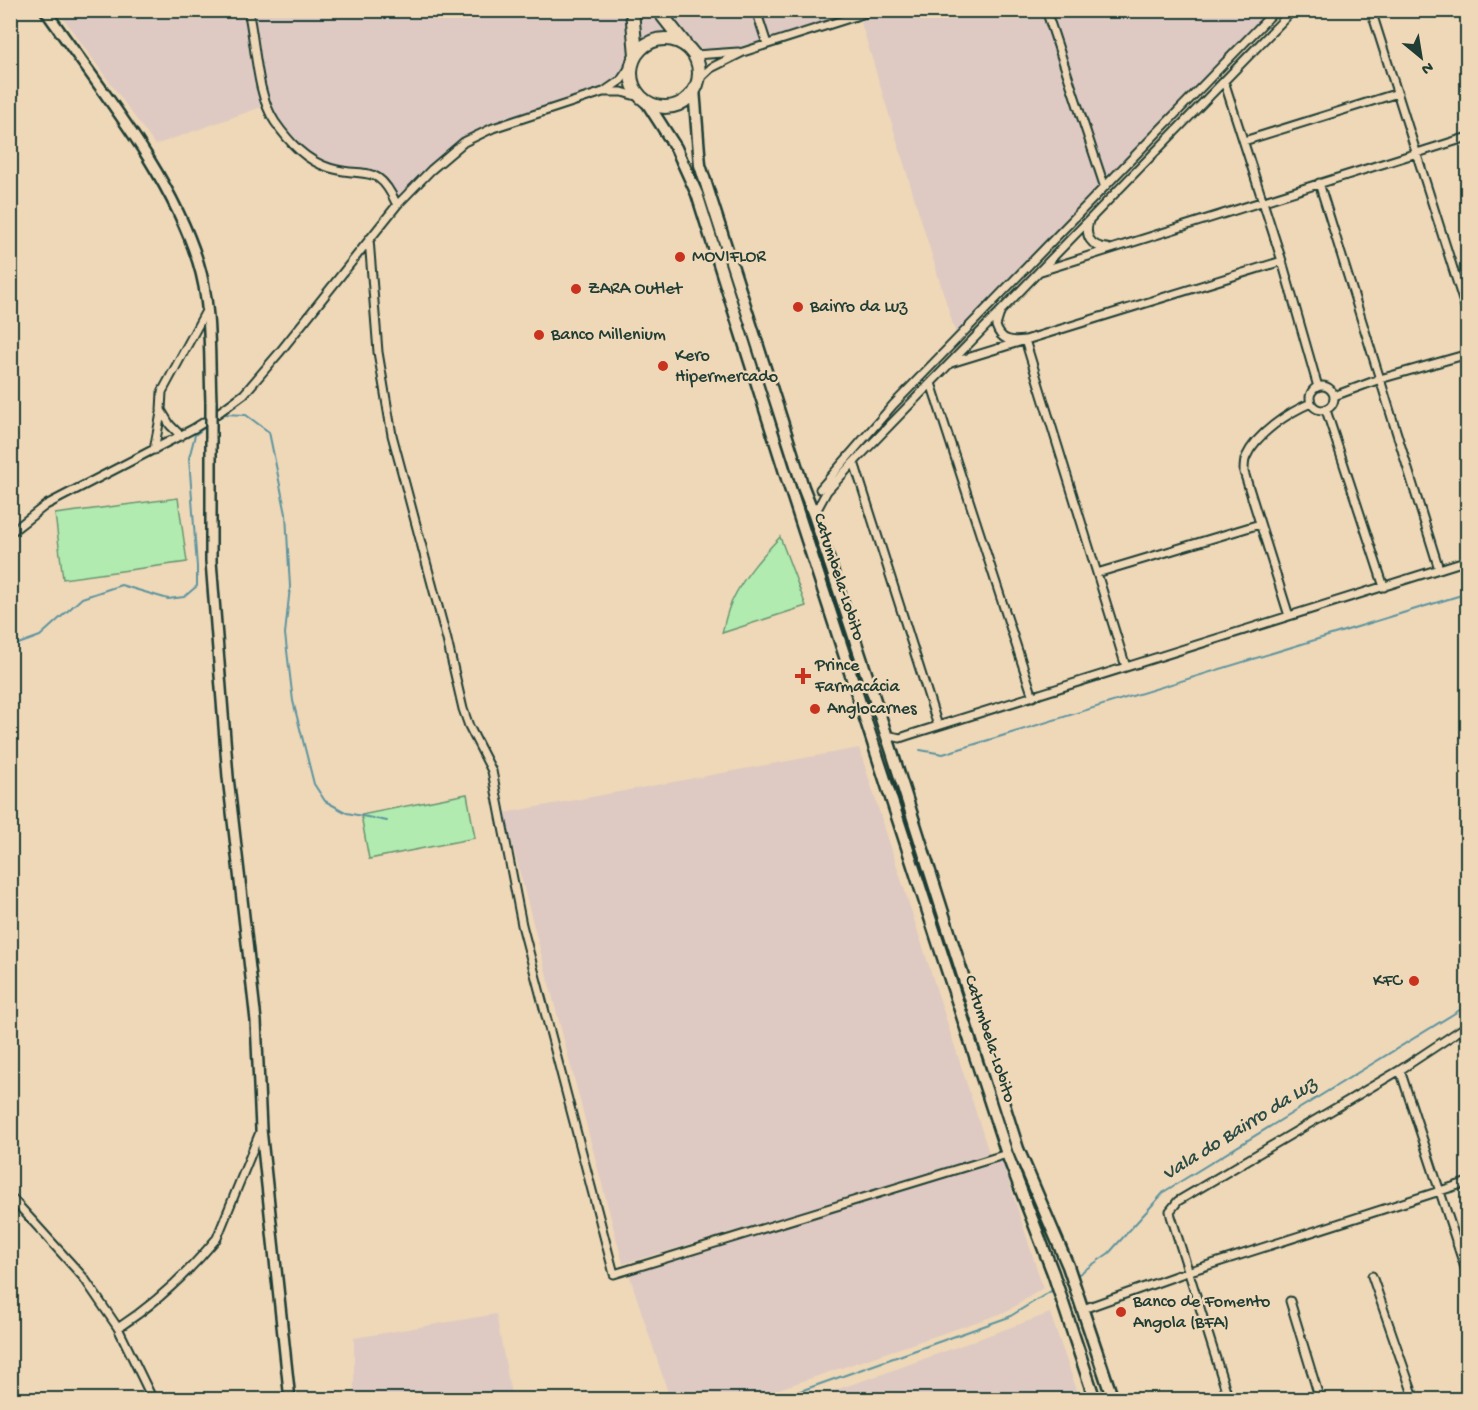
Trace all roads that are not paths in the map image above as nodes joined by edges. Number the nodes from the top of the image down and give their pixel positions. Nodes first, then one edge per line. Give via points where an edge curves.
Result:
1 (45, 10) edge
2 (248, 10) edge
3 (632, 10) edge
4 (658, 10) edge
5 (756, 10) edge
6 (875, 10) edge
7 (1046, 10) edge
8 (1276, 10) edge
9 (1293, 10) edge
10 (1371, 10) edge
11 (767, 44) junction
12 (743, 52) junction
13 (693, 53) junction
14 (634, 60) junction
15 (1224, 81) junction
16 (696, 85) junction
17 (603, 92) junction
18 (1398, 93) junction
19 (644, 100) junction
20 (1467, 137) edge
21 (1244, 141) junction
22 (1417, 153) junction
23 (1319, 183) junction
24 (1104, 185) junction
25 (1263, 201) junction
26 (397, 205) junction
27 (1090, 219) junction
28 (369, 239) junction
29 (1112, 249) junction
30 (1282, 261) junction
31 (1039, 272) junction
32 (207, 309) junction
33 (1003, 309) junction
34 (1467, 316) edge
35 (1025, 340) junction
36 (1467, 354) edge
37 (950, 363) junction
38 (1380, 379) junction
39 (931, 383) junction
40 (1318, 387) junction
41 (1334, 396) junction
42 (1311, 403) junction
43 (161, 410) junction
44 (1326, 410) junction
45 (180, 436) junction
46 (154, 450) junction
47 (854, 462) junction
48 (831, 486) junction
49 (820, 489) junction
50 (804, 490) junction
51 (814, 515) junction
52 (1260, 524) junction
53 (10, 533) edge
54 (1467, 560) edge
55 (1439, 569) junction
56 (1097, 573) junction
57 (1384, 587) junction
58 (1289, 616) junction
59 (1126, 668) junction
60 (1033, 697) junction
61 (938, 726) junction
62 (886, 735) junction
63 (909, 735) junction
64 (892, 752) junction
65 (1467, 1025) edge
66 (1400, 1070) junction
67 (261, 1129) junction
68 (1007, 1154) junction
69 (1467, 1182) edge
70 (1439, 1190) junction
71 (10, 1196) edge
72 (1467, 1238) edge
73 (1456, 1242) junction
74 (1187, 1272) junction
75 (1372, 1276) dead end
76 (1467, 1277) edge
77 (1290, 1301) dead end
78 (1083, 1309) junction
79 (118, 1328) junction
80 (153, 1400) edge
81 (290, 1400) edge
82 (1095, 1400) edge
83 (1113, 1400) edge
84 (1229, 1400) edge
85 (1320, 1400) edge
86 (1414, 1400) edge

1 - 32 street via 146,155 180,215 198,264
2 - 26 street via 260,78 274,121 300,152 314,162 380,178
3 - 14 highway
4 - 13 highway
5 - 11 street
6 - 11 street
7 - 24 street
8 - 24 street
9 - 15 street
10 - 18 street
11 - 12 street
12 - 13 street
12 - 16 street via 718,64
13 - 14 highway via 683,44 663,39 643,47
13 - 16 highway via 699,70
14 - 17 street via 621,80
14 - 19 highway via 633,85
15 - 21 street
15 - 27 street
16 - 19 highway via 678,104 656,106
16 - 50 main road, Catumbela-Lobito via 700,165
17 - 19 street via 622,92
17 - 26 street via 478,134 431,170
18 - 21 street
18 - 22 street
19 - 68 main road, Catumbela-Lobito via 676,148 697,194
20 - 22 street
21 - 25 street
22 - 23 street
22 - 34 street
23 - 25 street
23 - 38 street
24 - 49 street via 893,405
25 - 29 street
25 - 30 street
26 - 28 street
27 - 29 street via 1086,232 1089,240 1094,246
27 - 31 street
28 - 45 street via 244,394
28 - 68 street via 378,352 392,435 463,709 492,771 522,925 614,1274
29 - 31 street
30 - 35 street
30 - 40 street
31 - 33 street
32 - 43 street via 162,392
32 - 67 street, bridge via 211,561 228,777 256,1021
33 - 35 street via 997,321 998,332 1010,342
33 - 37 street
35 - 37 street
35 - 56 street
36 - 38 street
37 - 39 street
38 - 41 street
38 - 55 street
39 - 47 street
39 - 60 street
40 - 41 street via 1330,389
40 - 42 street via 1312,392
41 - 44 street via 1332,406
42 - 44 street
42 - 52 street via 1279,420 1245,458 1244,472
43 - 45 street
43 - 46 street
44 - 57 street
45 - 46 street
46 - 53 street via 46,505
47 - 48 street
47 - 61 street
48 - 49 street
48 - 51 street
49 - 50 street
50 - 51 main road, Catumbela-Lobito
51 - 62 main road, Catumbela-Lobito
52 - 56 street
52 - 58 street
54 - 55 street
55 - 57 street
56 - 59 street
57 - 58 street
58 - 59 street
59 - 60 street
60 - 61 street
61 - 63 street
62 - 63 street
62 - 64 main road, Catumbela-Lobito
63 - 64 street
64 - 78 main road, Catumbela-Lobito via 1018,1149
65 - 66 street
66 - 70 street
66 - 74 street via 1175,1203 1170,1216
67 - 79 street via 217,1238 148,1308
67 - 81 street
68 - 82 main road, Catumbela-Lobito via 1053,1273
69 - 70 street
70 - 73 street
70 - 74 street
71 - 79 street via 84,1278
72 - 73 street
73 - 76 street
74 - 78 street
74 - 84 street
75 - 86 street
77 - 85 street
78 - 83 main road, Catumbela-Lobito
79 - 80 street

